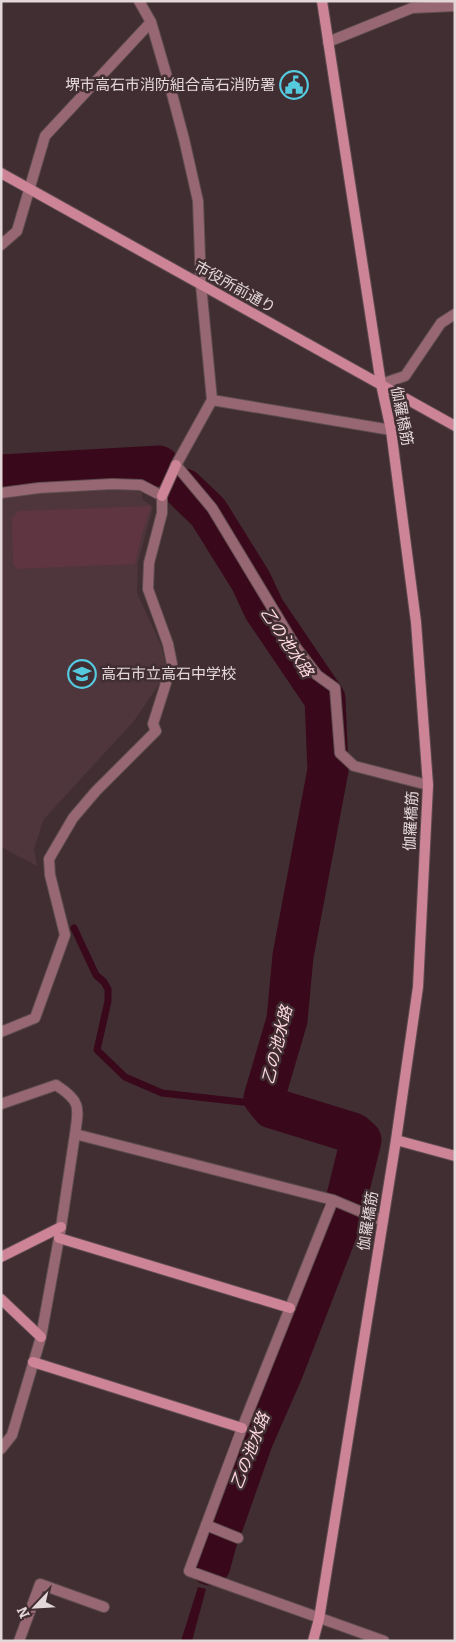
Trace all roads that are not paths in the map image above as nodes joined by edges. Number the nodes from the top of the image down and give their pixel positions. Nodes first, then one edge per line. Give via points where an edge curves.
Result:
1 (139, 1) edge
2 (322, 1) edge
3 (455, 6) edge
4 (151, 22) junction
5 (328, 42) junction
6 (1, 173) edge
7 (29, 189) junction
8 (1, 245) edge
9 (201, 285) junction
10 (455, 314) edge
11 (381, 384) junction
12 (212, 400) junction
13 (455, 426) edge
14 (391, 430) junction
15 (176, 465) junction
16 (1, 493) edge
17 (162, 496) junction
18 (428, 785) junction
19 (1, 1032) edge
20 (1, 1104) edge
21 (75, 1134) junction
22 (396, 1140) junction
23 (455, 1156) edge
24 (335, 1201) junction
25 (383, 1222) junction
26 (61, 1227) junction
27 (59, 1238) junction
28 (1, 1257) edge
29 (1, 1299) edge
30 (290, 1308) junction
31 (41, 1337) junction
32 (33, 1362) junction
33 (242, 1428) junction
34 (1, 1449) edge
35 (210, 1526) junction
36 (238, 1538) dead end
37 (104, 1607) dead end
38 (319, 1619) junction
39 (19, 1641) edge
40 (314, 1641) edge
41 (384, 1641) edge

1 - 4 street
2 - 5 street, 伽羅橋筋
3 - 5 street via 412,8
4 - 7 street via 44,136
4 - 9 street via 198,202
5 - 11 street, 伽羅橋筋
6 - 7 street, 市役所前通り
7 - 8 street via 17,231
7 - 9 street, 市役所前通り
9 - 11 street, 市役所前通り
9 - 12 street
10 - 11 street via 441,323 405,376
11 - 13 street, 市役所前通り
11 - 14 street, 伽羅橋筋
12 - 14 street
12 - 15 street
14 - 18 street, 伽羅橋筋 via 416,622
15 - 17 street
15 - 18 street via 212,508 297,649 317,675 335,688 340,753 354,766
16 - 17 street via 112,484 141,485
17 - 19 street via 162,513 149,563 148,589 172,664 153,724 156,731 73,818 49,859 65,935 35,1018
18 - 22 street, 伽羅橋筋 via 418,987
20 - 21 street via 56,1085 72,1095 79,1110
21 - 24 street
21 - 26 street
22 - 23 street
22 - 25 street, 伽羅橋筋
24 - 25 street
24 - 30 street
25 - 38 street, 伽羅橋筋
26 - 27 street
26 - 28 street
27 - 30 street
27 - 31 street
29 - 31 street
30 - 33 street
31 - 32 street
32 - 33 street
32 - 34 street via 12,1435
33 - 35 street
35 - 36 street
35 - 38 street via 189,1571
37 - 39 street via 40,1584
38 - 40 street, 伽羅橋筋
38 - 41 street

